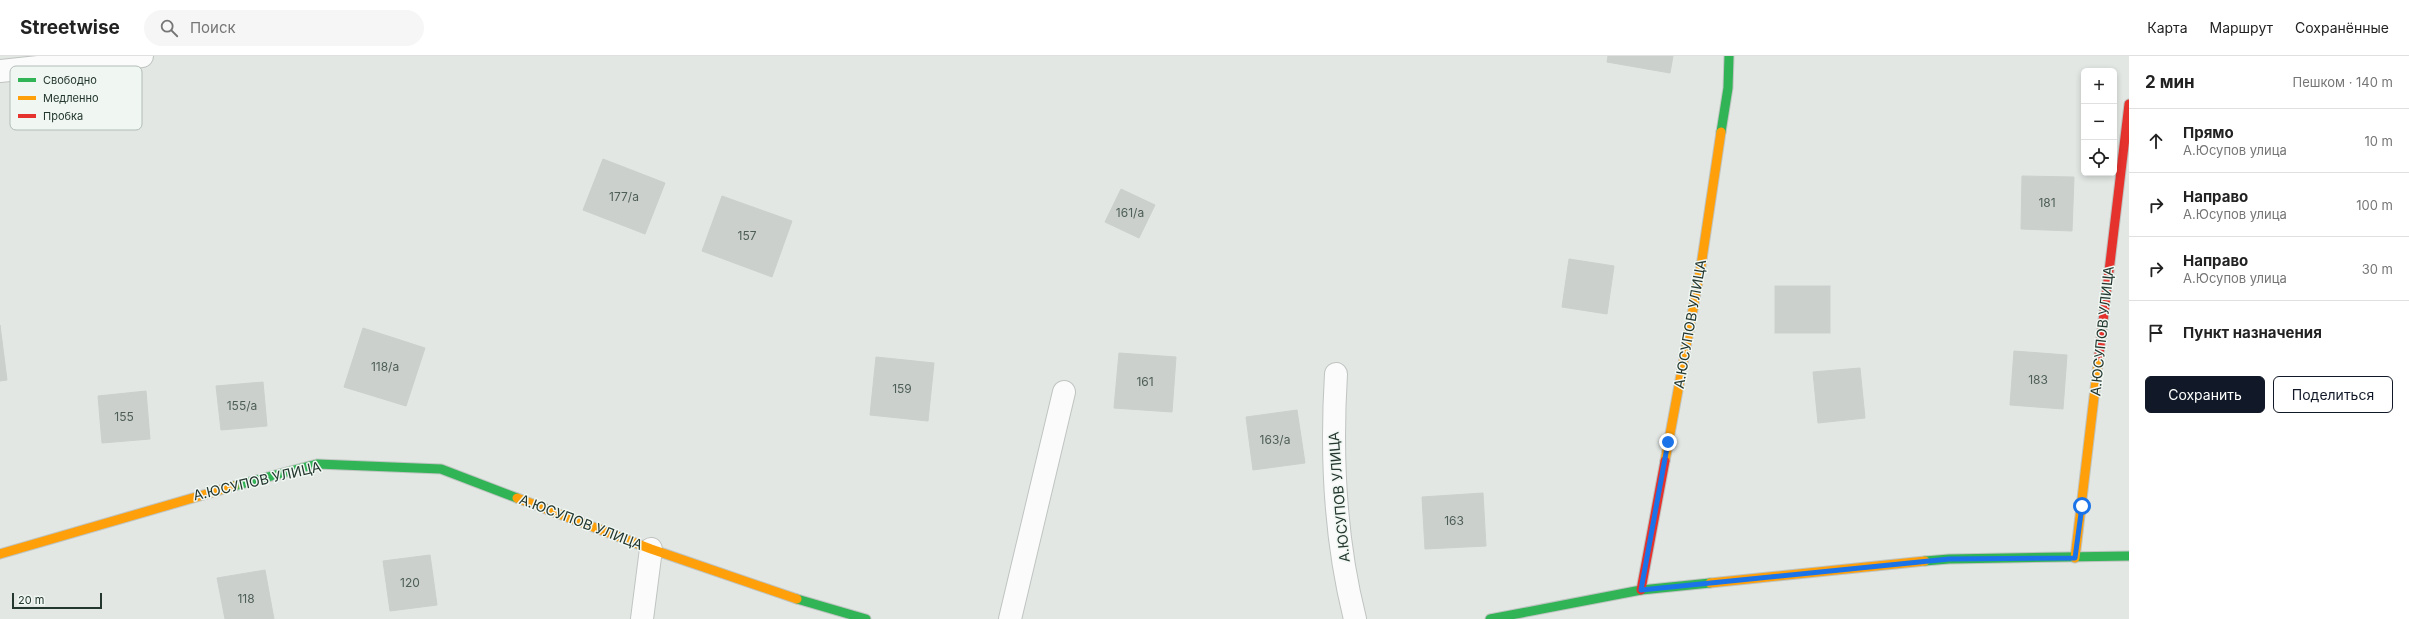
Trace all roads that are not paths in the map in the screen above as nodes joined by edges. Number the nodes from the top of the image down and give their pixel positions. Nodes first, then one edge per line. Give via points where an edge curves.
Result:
1 (142, 56) edge
2 (1729, 56) edge
3 (47, 66) edge
4 (10, 70) edge
5 (0, 71) edge
6 (2129, 104) edge
7 (1336, 374) dead end
8 (1064, 392) dead end
9 (651, 549) junction
10 (0, 554) edge
11 (2129, 556) edge
12 (2075, 558) junction
13 (1641, 590) junction
14 (642, 619) edge
15 (866, 619) edge
16 (1010, 619) edge
17 (1356, 619) edge
18 (1490, 619) edge

1 - 3 street
2 - 13 street, А.ЮСУПОВ УЛИЦА via 1728,88 1701,266
4 - 5 street
6 - 12 street, А.ЮСУПОВ УЛИЦА
7 - 17 street, А.ЮСУПОВ УЛИЦА via 1332,430 1340,537
8 - 16 street
9 - 10 street, А.ЮСУПОВ УЛИЦА via 441,469 317,464 198,494
9 - 14 street, А.ЮСУПОВ УЛИЦА
9 - 15 street, А.ЮСУПОВ УЛИЦА via 769,591
11 - 12 street
12 - 13 street via 1949,559
13 - 18 street

